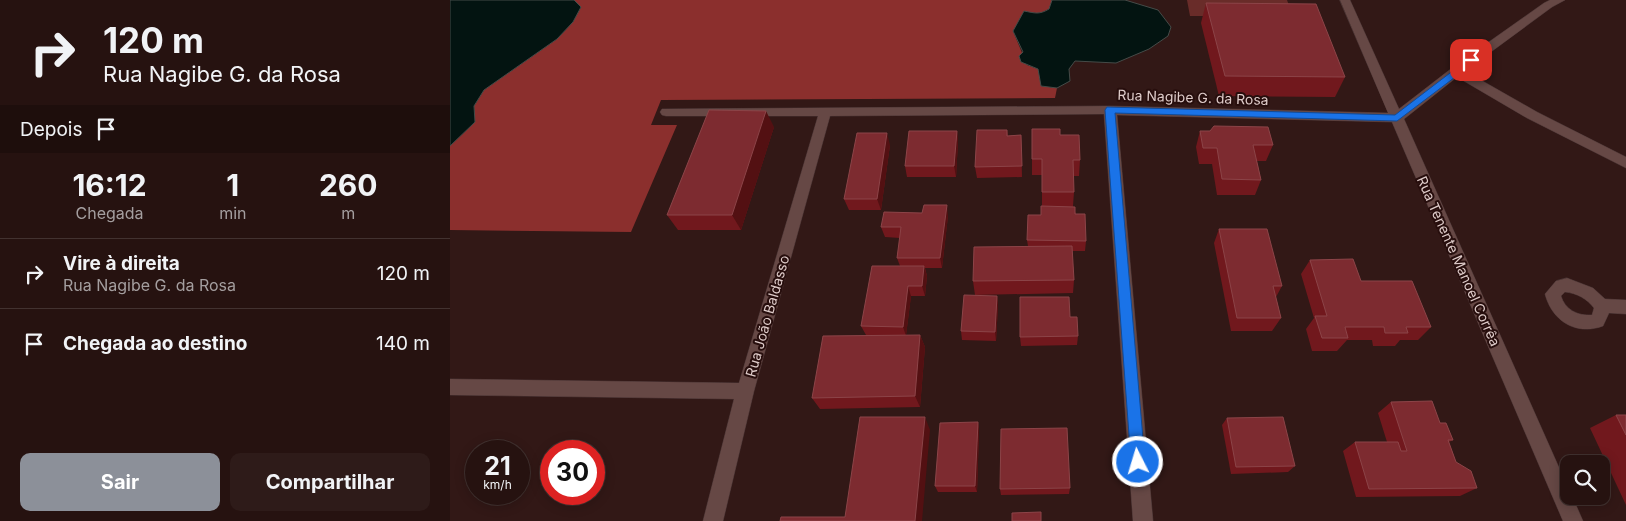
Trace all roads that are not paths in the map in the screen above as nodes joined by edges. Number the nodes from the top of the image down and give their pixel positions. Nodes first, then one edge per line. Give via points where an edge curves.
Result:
1 (1345, 0) edge
2 (1560, 0) edge
3 (1456, 71) junction
4 (1110, 110) junction
5 (666, 112) dead end
6 (825, 112) junction
7 (1397, 118) junction
8 (1626, 163) edge
9 (1602, 306) dead end
10 (1626, 307) edge
11 (450, 387) edge
12 (745, 391) junction
13 (713, 521) edge
14 (1143, 521) edge
15 (1573, 521) edge

1 - 7 street, Rua Tenente Manoel Corrêa
2 - 3 street via 1548,5
3 - 7 street
3 - 8 street via 1532,115
4 - 6 street, Rua Nagibe G. da Rosa
4 - 7 street, Rua Nagibe G. da Rosa
4 - 14 street
5 - 6 street, Rua Nagibe G. da Rosa
6 - 12 street, Rua João Baldasso
7 - 15 street, Rua Tenente Manoel Corrêa
9 - 10 street
11 - 12 street
12 - 13 street, Rua João Baldasso

